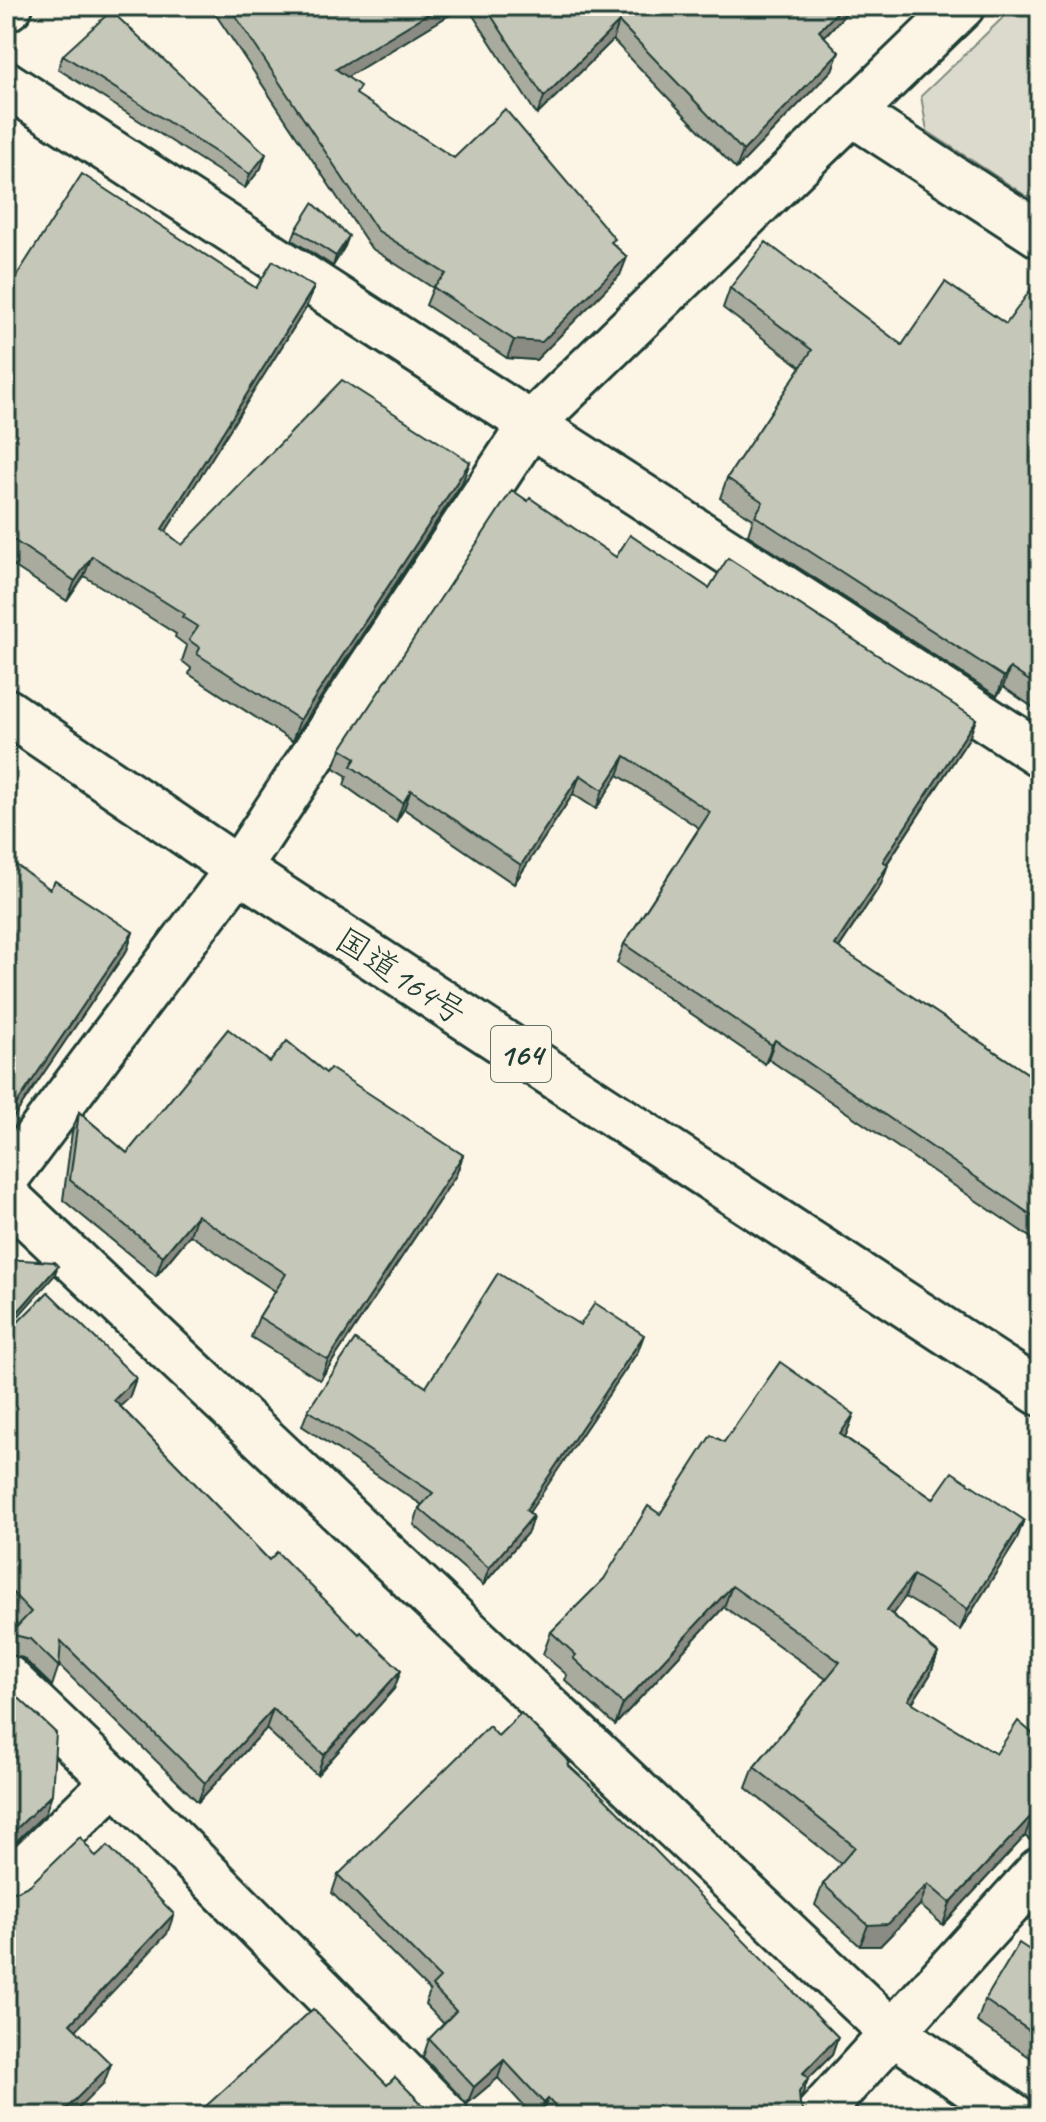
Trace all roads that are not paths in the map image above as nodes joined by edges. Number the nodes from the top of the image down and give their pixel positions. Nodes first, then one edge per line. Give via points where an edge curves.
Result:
1 (962, 6) edge
2 (6, 84) edge
3 (852, 113) junction
4 (1040, 235) edge
5 (531, 424) junction
6 (6, 711) edge
7 (1040, 754) edge
8 (238, 869) junction
9 (6, 1178) edge
10 (6, 1196) edge
11 (1040, 1393) edge
12 (6, 1677) edge
13 (115, 1781) junction
14 (1040, 1870) edge
15 (6, 1886) edge
16 (892, 2032) junction
17 (446, 2116) edge
18 (817, 2116) edge
19 (1014, 2116) edge

1 - 3 main road
2 - 5 main road
3 - 4 main road
3 - 5 main road
5 - 7 main road
5 - 8 main road
6 - 8 main road, 国道164号 / 164
8 - 9 main road
8 - 11 main road, 国道164号 / 164
10 - 16 main road
12 - 13 main road
13 - 15 main road
13 - 17 main road
14 - 16 main road
16 - 18 main road
16 - 19 main road

